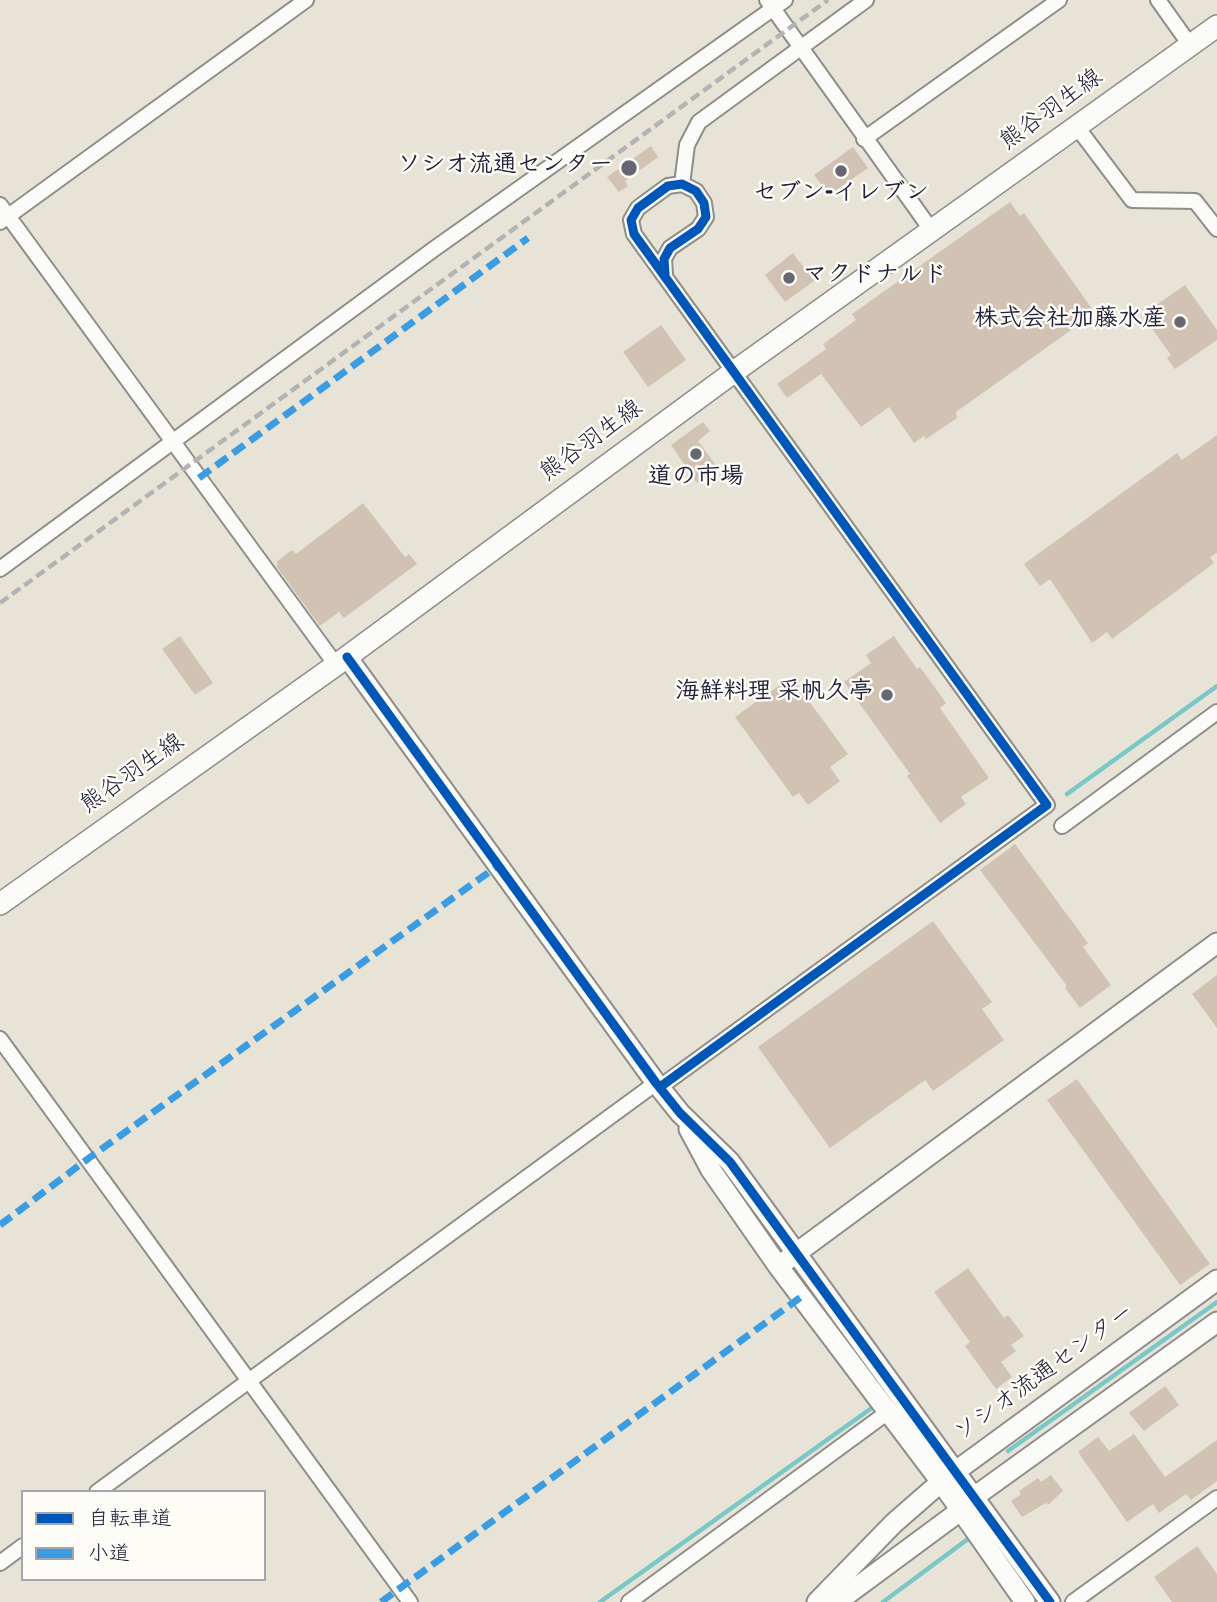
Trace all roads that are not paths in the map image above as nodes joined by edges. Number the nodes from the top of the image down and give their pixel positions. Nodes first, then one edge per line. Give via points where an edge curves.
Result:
1 (306, 0) edge
2 (866, 0) edge
3 (1059, 0) edge
4 (1158, 0) edge
5 (775, 3) edge
6 (1217, 26) edge
7 (1191, 45) junction
8 (801, 47) junction
9 (1077, 127) junction
10 (864, 139) junction
11 (681, 184) junction
12 (3, 214) edge
13 (1217, 229) edge
14 (932, 231) junction
15 (665, 274) junction
16 (735, 371) junction
17 (173, 443) junction
18 (0, 569) edge
19 (342, 661) junction
20 (1217, 712) edge
21 (1062, 826) dead end
22 (0, 904) edge
23 (1217, 943) edge
24 (0, 1039) edge
25 (658, 1085) junction
26 (680, 1113) junction
27 (795, 1253) junction
28 (778, 1266) junction
29 (1217, 1280) edge
30 (1217, 1322) edge
31 (249, 1381) junction
32 (888, 1412) junction
33 (948, 1477) junction
34 (100, 1490) edge
35 (1217, 1498) edge
36 (967, 1504) junction
37 (21, 1547) edge
38 (0, 1563) edge
39 (410, 1602) edge
40 (629, 1602) edge
41 (817, 1602) edge
42 (837, 1602) edge
43 (1025, 1602) edge
44 (1050, 1602) edge
45 (1073, 1602) edge

1 - 12 street
2 - 8 street
3 - 10 street
4 - 7 street
5 - 8 street
5 - 17 street
6 - 7 main road, 熊谷羽生線
7 - 9 main road, 熊谷羽生線
8 - 10 street
8 - 11 street via 699,122 687,145
9 - 13 street via 1132,200 1195,201
9 - 14 main road, 熊谷羽生線
10 - 14 street
11 - 15 street via 695,191 704,203 706,217 698,229 670,248 664,259
11 - 15 street via 668,186 638,208 631,220 634,233
12 - 17 street
14 - 16 main road, 熊谷羽生線
15 - 16 street
16 - 19 main road, 熊谷羽生線
16 - 25 street via 1047,805
17 - 18 street
17 - 19 street
19 - 22 main road, 熊谷羽生線
19 - 25 street
20 - 21 street
23 - 27 street
24 - 31 street
25 - 26 street
25 - 31 street
26 - 27 street via 730,1162
26 - 28 street via 711,1170
27 - 28 street
27 - 33 street
28 - 32 street
29 - 33 street, ソシオ流通センター
30 - 36 street
31 - 34 street
31 - 39 street
32 - 33 street
32 - 40 street
33 - 36 street
33 - 41 street, ソシオ流通センター via 894,1522
35 - 45 street
36 - 42 street
36 - 43 street
36 - 44 street
37 - 38 street

